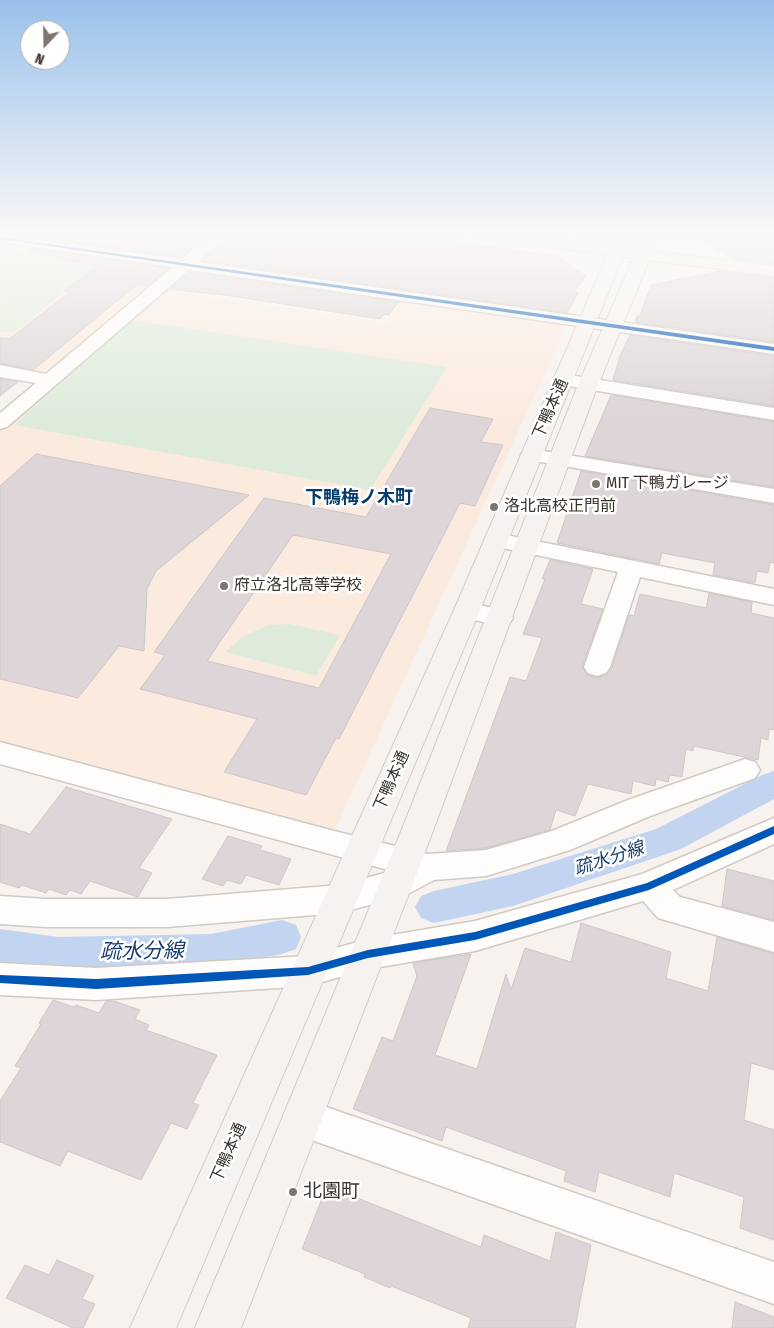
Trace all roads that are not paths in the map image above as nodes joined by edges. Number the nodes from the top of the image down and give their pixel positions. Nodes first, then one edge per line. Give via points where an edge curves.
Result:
1 (149, 296) edge
2 (407, 296) edge
3 (613, 296) edge
4 (601, 324) junction
5 (774, 349) edge
6 (0, 371) edge
7 (50, 380) junction
8 (576, 382) junction
9 (774, 414) edge
10 (0, 422) edge
11 (545, 457) junction
12 (774, 496) edge
13 (496, 540) junction
14 (526, 547) junction
15 (631, 568) junction
16 (774, 598) edge
17 (466, 610) junction
18 (500, 618) junction
19 (597, 667) dead end
20 (0, 753) edge
21 (745, 770) dead end
22 (774, 830) edge
23 (362, 850) junction
24 (409, 871) junction
25 (648, 886) junction
26 (340, 899) junction
27 (0, 910) edge
28 (774, 937) edge
29 (368, 954) junction
30 (308, 971) junction
31 (0, 979) edge
32 (303, 1118) junction
33 (774, 1283) edge
34 (152, 1328) edge
35 (218, 1328) edge

1 - 7 street
2 - 4 street
3 - 4 main road, 下鴨本通
4 - 5 street
4 - 8 main road, 下鴨本通
6 - 7 street
7 - 10 street
8 - 9 street
8 - 11 main road, 下鴨本通
11 - 12 street
11 - 13 main road, 下鴨本通
11 - 14 main road, 下鴨本通
13 - 14 street
13 - 17 main road, 下鴨本通
14 - 15 street
14 - 18 main road, 下鴨本通
15 - 16 street
15 - 19 street
17 - 18 street
17 - 23 main road, 下鴨本通
18 - 24 main road, 下鴨本通
20 - 23 street
21 - 24 street via 559,841 486,863
22 - 25 street
23 - 24 street
23 - 26 main road, 下鴨本通
24 - 26 street
24 - 29 main road, 下鴨本通
25 - 28 street via 670,908
25 - 29 street via 475,936
26 - 27 street via 166,913
26 - 30 main road, 下鴨本通
29 - 30 street
29 - 32 main road, 下鴨本通
30 - 31 street via 96,984
30 - 34 main road, 下鴨本通
32 - 33 street
32 - 35 main road, 下鴨本通

